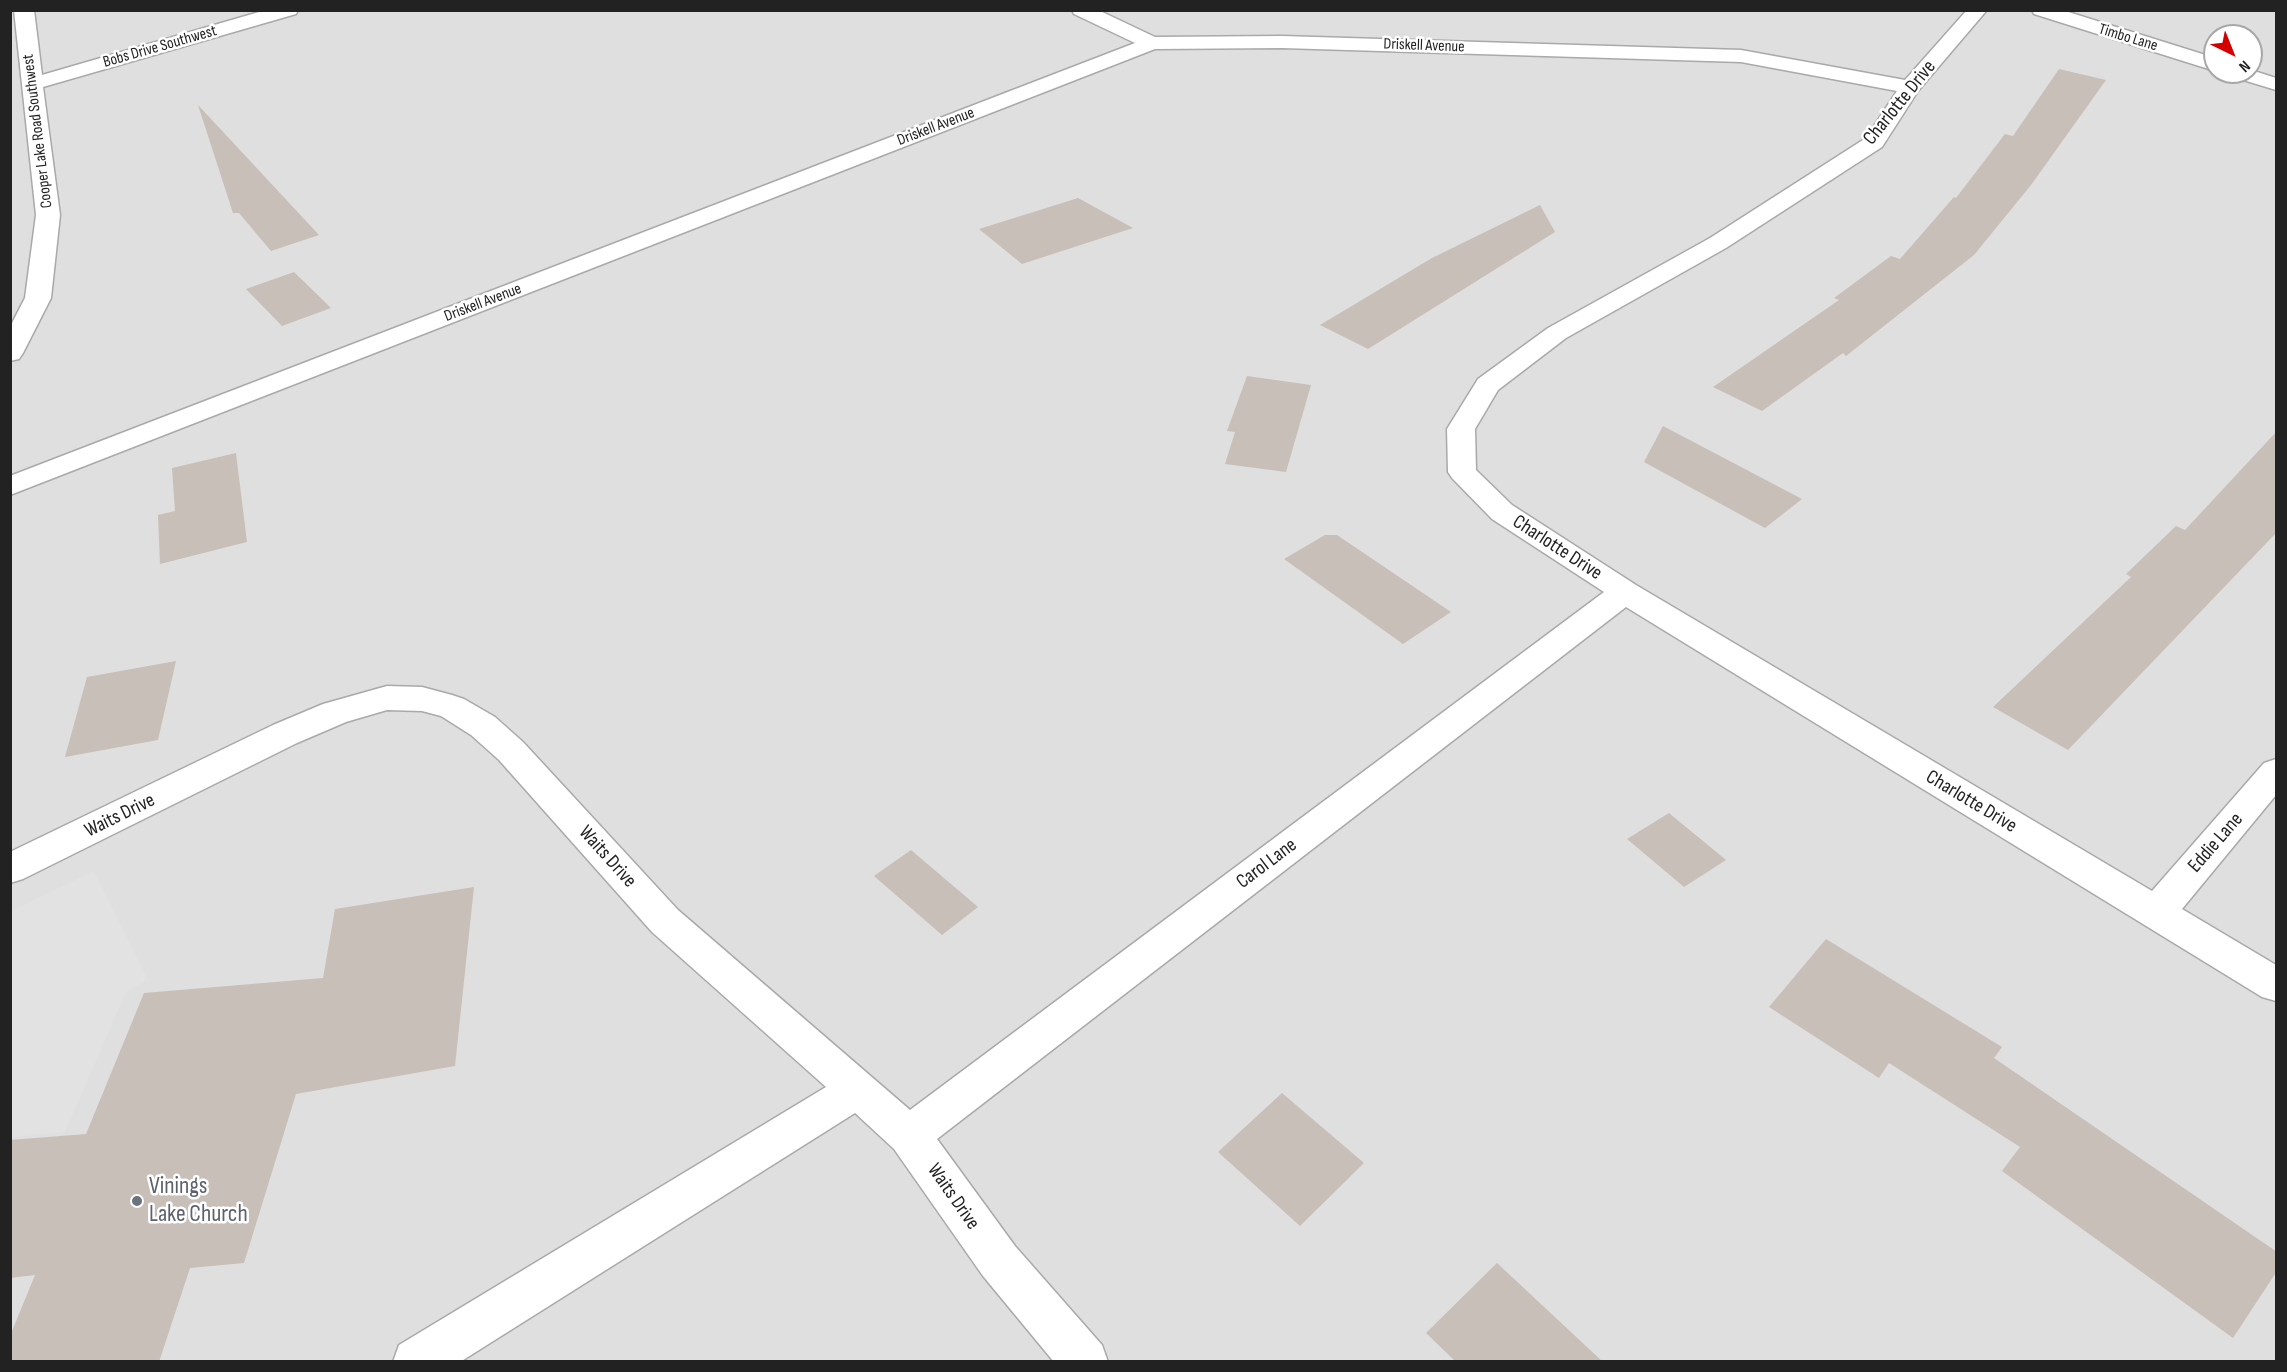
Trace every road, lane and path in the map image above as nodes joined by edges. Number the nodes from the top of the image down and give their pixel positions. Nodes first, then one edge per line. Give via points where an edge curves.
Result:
1 (24, 10) edge
2 (289, 10) edge
3 (1082, 10) edge
4 (1978, 10) edge
5 (2041, 10) edge
6 (1152, 43) junction
7 (2203, 61) edge
8 (32, 84) junction
9 (1910, 87) junction
10 (10, 353) edge
11 (10, 486) edge
12 (1625, 592) junction
13 (2277, 772) edge
14 (10, 869) edge
15 (2156, 913) junction
16 (2277, 985) edge
17 (857, 1090) junction
18 (909, 1135) junction
19 (416, 1362) edge
20 (1085, 1362) edge

1 - 8 street, Cooper Lake Road Southwest
2 - 8 street, Bobs Drive Southwest
3 - 6 street
4 - 9 street, Charlotte Drive
5 - 7 street, Timbo Lane
6 - 9 street, Driskell Avenue via 1282,42 1742,56
6 - 11 street, Driskell Avenue
8 - 10 street, Cooper Lake Road Southwest via 48,215 38,297
9 - 12 street, Charlotte Drive via 1874,142 1718,243 1557,333 1487,385 1461,429 1462,472 1502,512
12 - 15 street, Charlotte Drive
12 - 18 street, Carol Lane
13 - 15 street, Eddie Lane
14 - 17 street, Waits Drive via 335,713 387,698 422,699 452,707 483,726 511,751 665,921
15 - 16 street, Charlotte Drive
17 - 18 street, Waits Drive
17 - 19 street
18 - 20 street, Waits Drive via 999,1262

